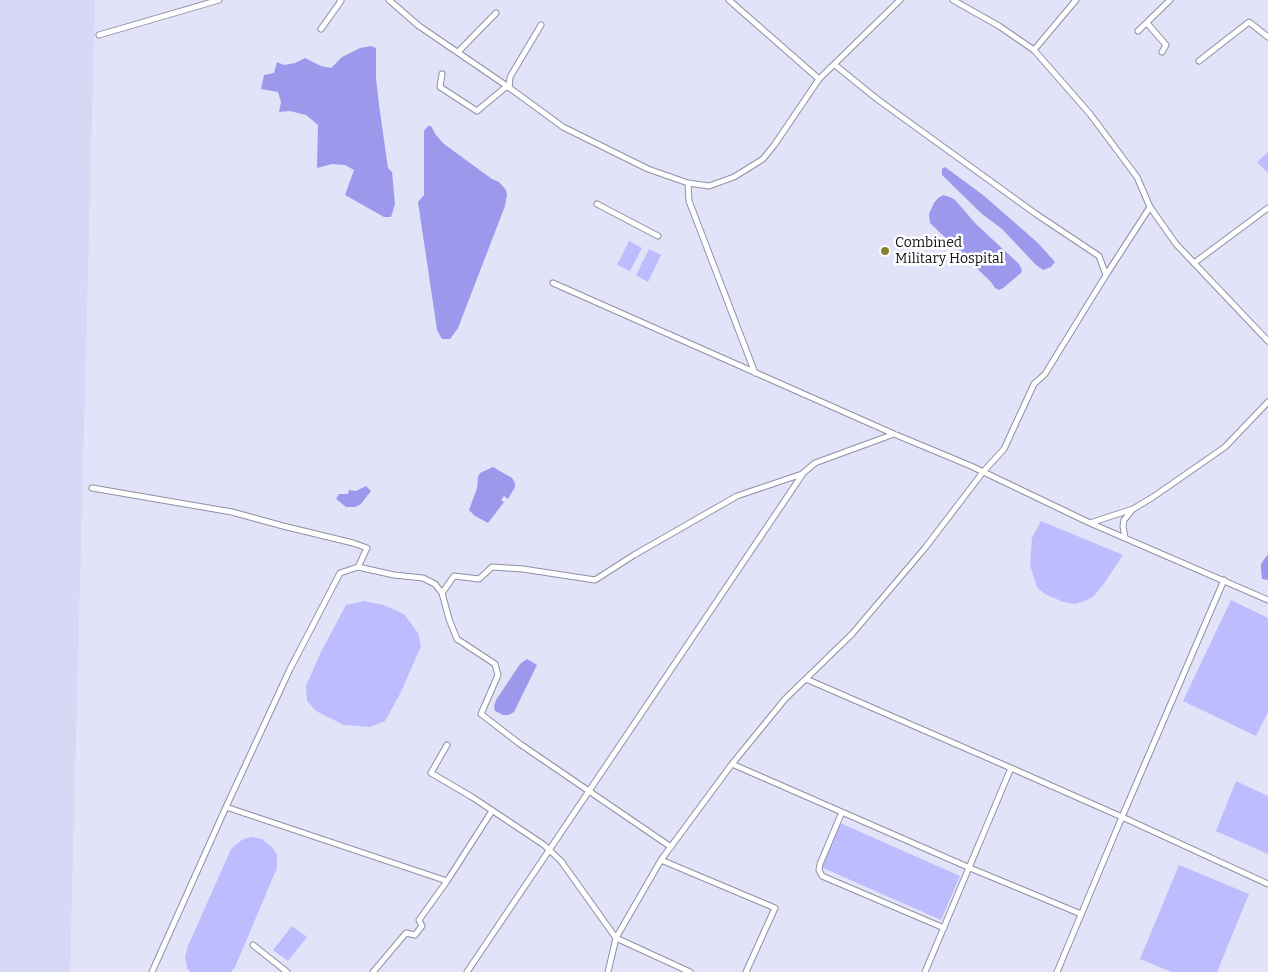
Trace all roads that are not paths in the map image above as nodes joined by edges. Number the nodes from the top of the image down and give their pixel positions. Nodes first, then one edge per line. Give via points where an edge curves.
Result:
1 (219, 0) edge
2 (340, 0) edge
3 (389, 0) edge
4 (729, 0) edge
5 (900, 0) edge
6 (953, 0) edge
7 (1076, 0) edge
8 (1170, 0) edge
9 (496, 13) dead end
10 (1147, 23) junction
11 (541, 25) dead end
12 (321, 29) dead end
13 (1138, 31) dead end
14 (100, 35) dead end
15 (1268, 37) edge
16 (1034, 50) junction
17 (458, 52) junction
18 (1162, 52) dead end
19 (1198, 61) dead end
20 (835, 65) junction
21 (442, 74) dead end
22 (819, 80) junction
23 (508, 87) junction
24 (688, 183) junction
25 (597, 204) dead end
26 (1150, 206) junction
27 (1268, 208) edge
28 (658, 236) dead end
29 (1194, 263) junction
30 (1106, 275) junction
31 (553, 284) dead end
32 (1268, 341) edge
33 (755, 373) junction
34 (1268, 402) edge
35 (894, 434) junction
36 (983, 472) junction
37 (802, 474) junction
38 (92, 488) dead end
39 (1133, 509) junction
40 (1090, 523) junction
41 (1125, 538) junction
42 (358, 567) junction
43 (1224, 580) junction
44 (442, 593) junction
45 (1268, 600) edge
46 (806, 679) junction
47 (447, 745) dead end
48 (732, 764) junction
49 (1012, 768) junction
50 (589, 790) junction
51 (226, 807) junction
52 (492, 811) junction
53 (842, 812) junction
54 (1122, 817) junction
55 (671, 847) junction
56 (661, 860) junction
57 (970, 868) junction
58 (447, 881) junction
59 (1268, 884) edge
60 (1081, 914) junction
61 (944, 928) junction
62 (616, 938) junction
63 (253, 945) dead end
64 (152, 972) edge
65 (287, 972) edge
66 (373, 972) edge
67 (467, 972) edge
68 (608, 972) edge
69 (690, 972) edge
70 (746, 972) edge
71 (925, 972) edge
72 (1057, 972) edge

1 - 14 street
2 - 12 street
3 - 17 street via 419,26
4 - 22 street
5 - 20 street
6 - 16 street
7 - 16 street
8 - 10 street
9 - 17 street
10 - 13 street
10 - 18 street via 1166,45
11 - 23 street via 510,77
15 - 19 street via 1249,22
16 - 26 street via 1100,127 1137,177
17 - 23 street
20 - 22 street
20 - 30 street via 1036,214 1099,256
21 - 23 street via 440,86 477,111
22 - 24 street via 763,159 734,177 709,186
23 - 24 street via 563,127 648,169
24 - 33 street via 689,201
25 - 28 street
26 - 29 street via 1176,244
26 - 30 street
27 - 29 street
29 - 32 street
30 - 36 street via 1045,374 1034,384 1004,449
31 - 33 street
33 - 35 street
34 - 39 street via 1225,447
35 - 36 street
35 - 37 street via 815,463
36 - 40 street
36 - 46 street via 925,548 858,627
37 - 44 street via 737,496 595,580 492,567 479,580 454,576
37 - 50 street
38 - 42 street via 232,512 353,543 367,548
39 - 40 street
39 - 41 street via 1124,520
40 - 41 street
41 - 43 street
42 - 44 street via 423,578 435,584
42 - 51 street via 340,573 290,669
43 - 45 street
43 - 54 street
44 - 50 street via 457,639 495,664 498,675 481,714
46 - 48 street via 785,699
46 - 49 street
47 - 52 street via 431,773
48 - 53 street
48 - 55 street
49 - 54 street
49 - 57 street
50 - 55 street
50 - 67 street
51 - 58 street
51 - 64 street
52 - 58 street
52 - 62 street via 544,845 561,862
53 - 57 street
53 - 61 street via 820,864 822,876
54 - 59 street
54 - 60 street
55 - 56 street
56 - 62 street
56 - 70 street via 775,908
57 - 60 street
57 - 61 street
58 - 66 street via 419,920 422,926 415,935 406,933
60 - 72 street
61 - 71 street
62 - 68 street
62 - 69 street
63 - 65 street

